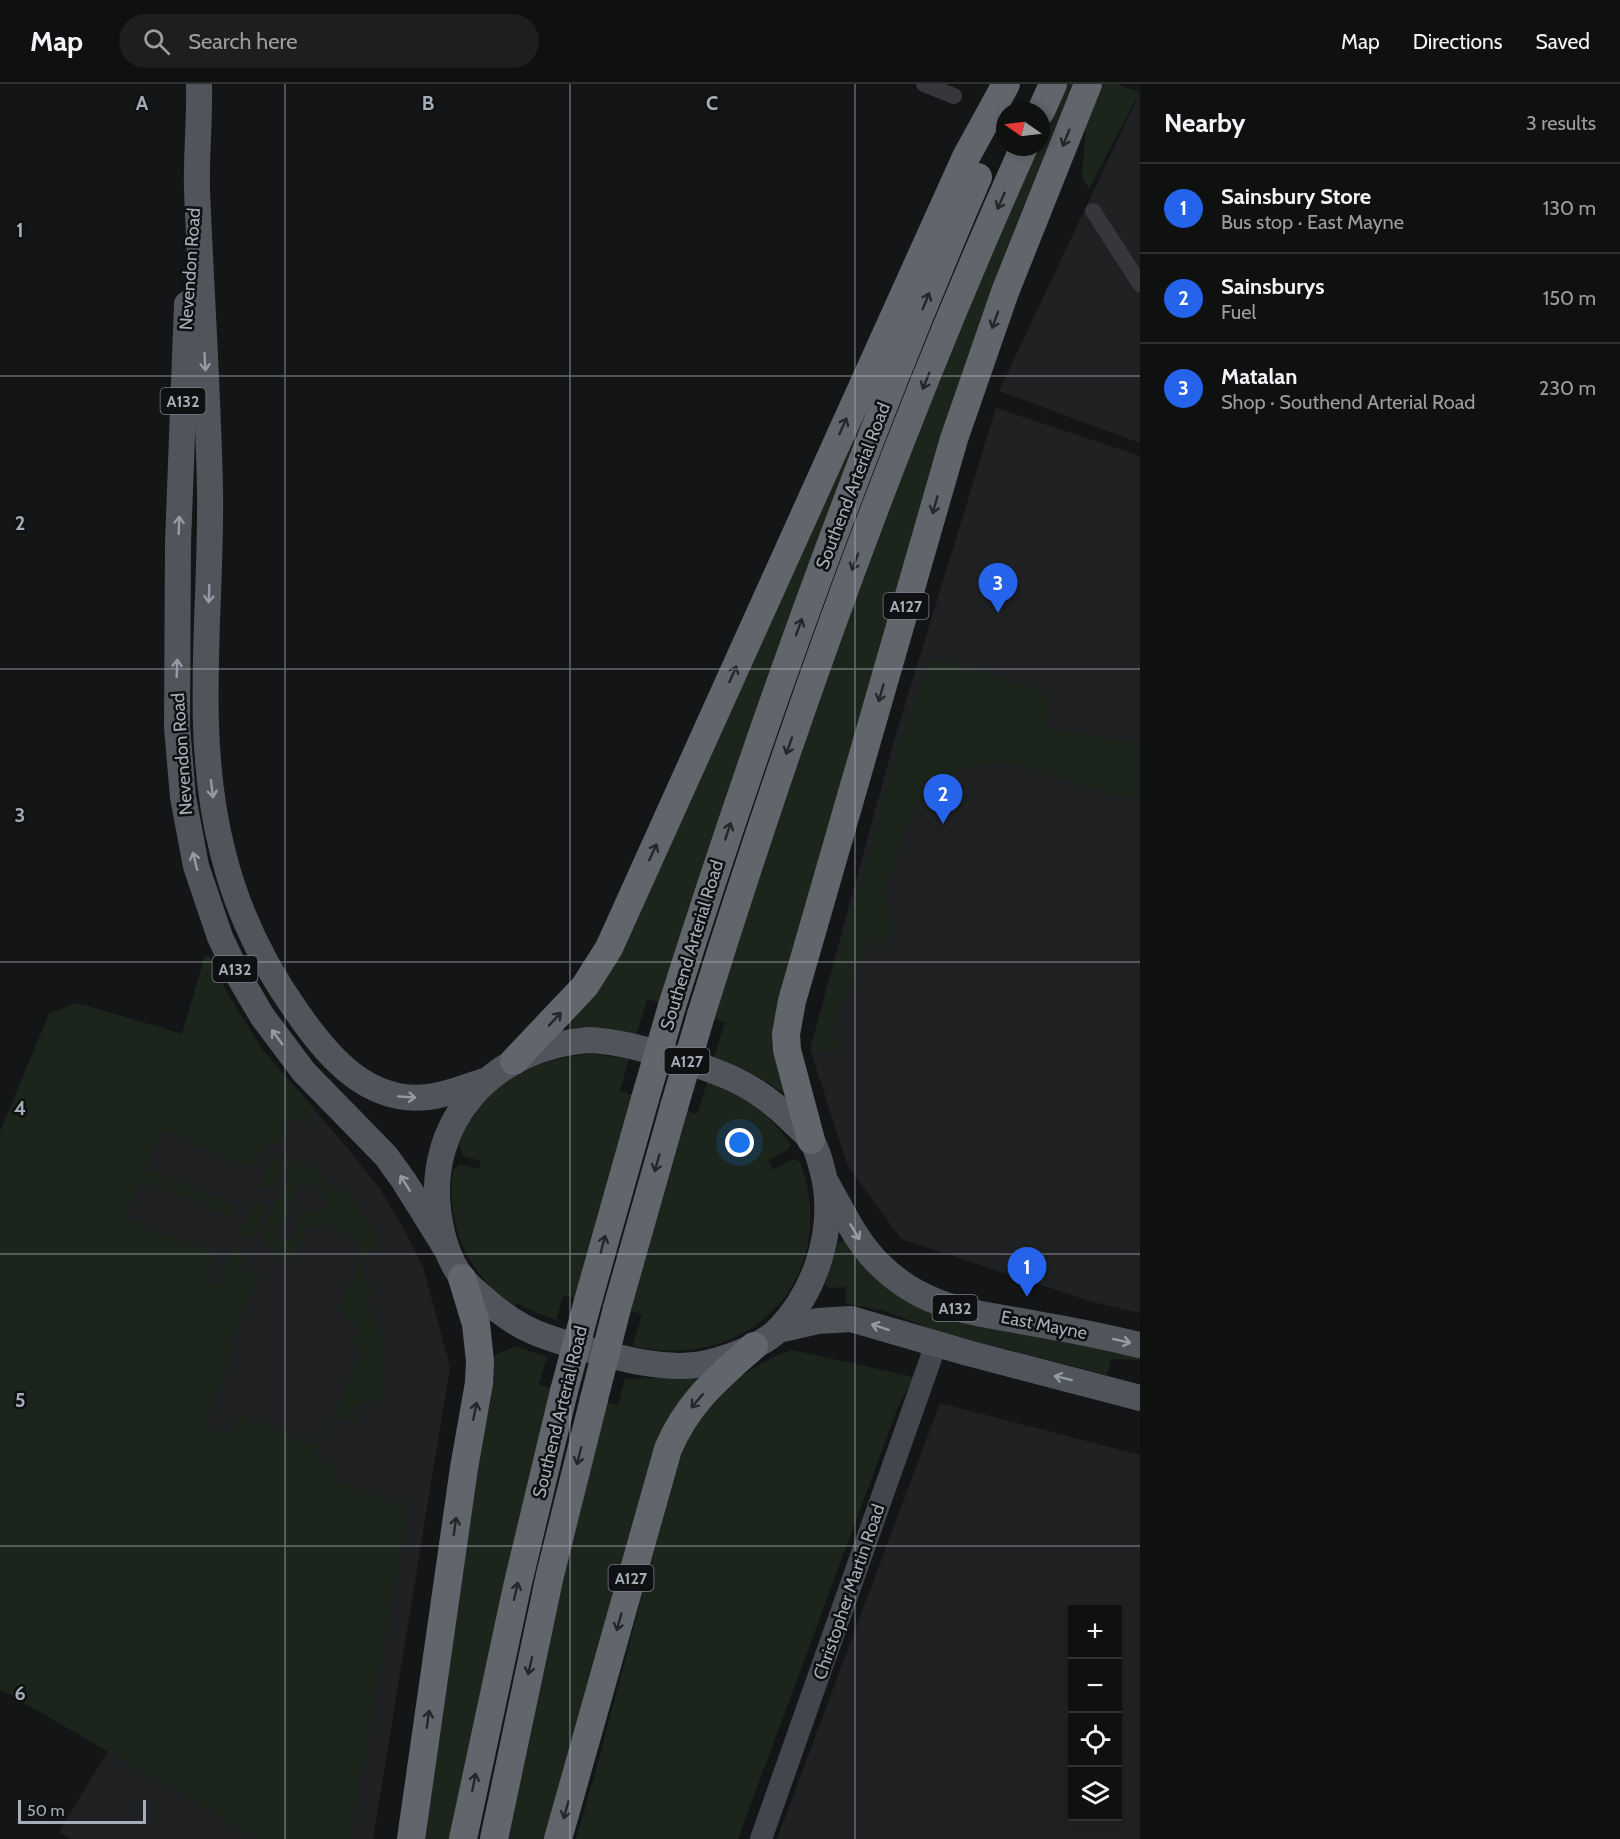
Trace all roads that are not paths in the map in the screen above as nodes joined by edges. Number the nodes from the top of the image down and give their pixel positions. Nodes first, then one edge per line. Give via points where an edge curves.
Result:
1 (199, 84) edge
2 (924, 84) edge
3 (1006, 84) edge
4 (1018, 84) edge
5 (1053, 84) edge
6 (1088, 84) edge
7 (954, 96) dead end
8 (1011, 102) edge
9 (1045, 102) edge
10 (996, 136) edge
11 (1020, 156) edge
12 (197, 177) junction
13 (1093, 211) dead end
14 (1140, 284) edge
15 (514, 1061) junction
16 (484, 1081) junction
17 (811, 1140) junction
18 (826, 1181) junction
19 (447, 1250) junction
20 (462, 1278) junction
21 (778, 1330) junction
22 (936, 1344) junction
23 (1140, 1345) edge
24 (754, 1346) junction
25 (1140, 1398) edge
26 (411, 1839) edge
27 (463, 1839) edge
28 (494, 1839) edge
29 (558, 1839) edge
30 (761, 1839) edge

1 - 12 main road, Nevendon Road / A132
2 - 7 street
15 -> 3 highway via 585,986 609,948 966,157
4 - 8 highway, Southend Arterial Road / A127
5 - 9 highway
6 -> 17 highway, A127 via 1005,291 954,439 792,1001 787,1050
27 -> 10 highway, Southend Arterial Road / A127, bridge via 509,1621 564,1391 672,1006 744,782 837,526
11 -> 28 highway, Southend Arterial Road / A127, bridge via 927,377 838,607 701,1015 594,1399 550,1575
12 -> 16 main road, Nevendon Road / A132 via 211,535 207,727 213,801 223,854 255,942 277,983 327,1052 354,1076 380,1092 410,1097 432,1096
19 -> 12 main road, Nevendon Road / A132 via 386,1156 304,1072 262,1016 220,937 193,855 180,774 176,680 184,370
13 - 14 street
15 - 16 main road, A132
15 - 17 main road, A132 via 563,1042 603,1041 637,1047 718,1072 749,1086 780,1109
16 - 19 main road, A132 via 459,1112 442,1155 437,1196
17 - 18 main road, A132
18 - 21 main road, A132 via 821,1254 808,1287
18 -> 23 main road, East Mayne / A132 via 874,1259 925,1298 967,1311
19 - 20 main road, A132
20 - 24 main road, A132 via 513,1323 607,1354 680,1366 710,1362
26 -> 20 highway via 479,1383 476,1324
22 -> 21 main road, A132 via 851,1320 818,1321
21 - 24 main road, A132
25 -> 22 main road, A132
22 - 30 street, Christopher Martin Road
24 -> 29 highway, A127 via 698,1398 668,1449

